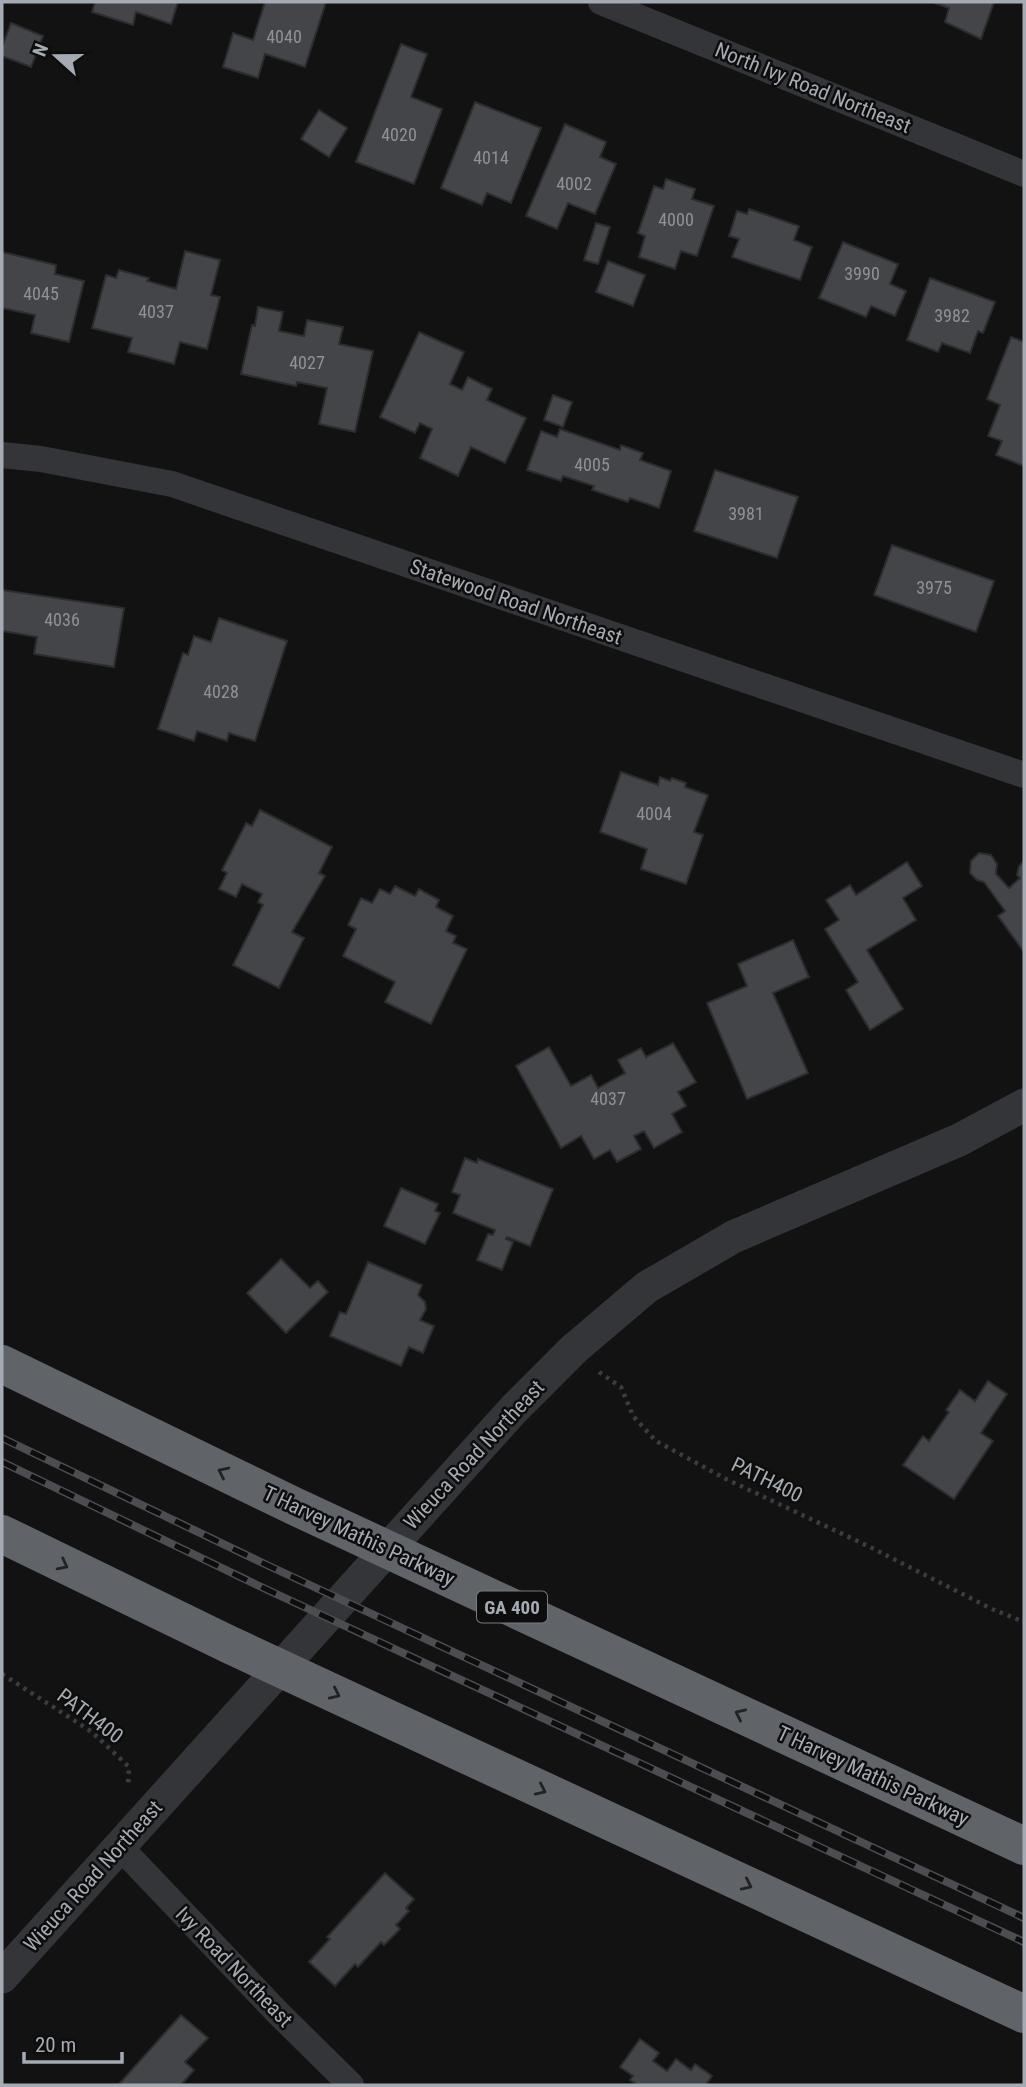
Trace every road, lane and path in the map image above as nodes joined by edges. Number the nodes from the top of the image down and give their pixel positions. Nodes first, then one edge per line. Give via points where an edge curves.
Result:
1 (601, 2) edge
2 (1024, 174) edge
3 (2, 455) edge
4 (1024, 775) edge
5 (1024, 1105) edge
6 (2, 1364) edge
7 (589, 1375) dead end
8 (2, 1534) edge
9 (1024, 1622) edge
10 (2, 1674) edge
11 (128, 1790) dead end
12 (119, 1846) junction
13 (1024, 1846) edge
14 (2, 1977) edge
15 (1024, 2014) edge
16 (351, 2085) edge

1 - 2 street, North Ivy Road Northeast
3 - 4 street, Statewood Road Northeast via 41,458 172,484
5 - 12 street, Wieuca Road Northeast via 958,1140 733,1237 648,1287 574,1349 514,1409
13 -> 6 highway, T Harvey Mathis Parkway / GA 400 via 294,1506
7 - 9 path, PATH400 via 599,1371 621,1387 633,1416 656,1441
8 -> 15 highway
10 - 11 path, PATH400 via 92,1732 128,1767
12 - 14 street, Wieuca Road Northeast
12 - 16 street, Ivy Road Northeast

